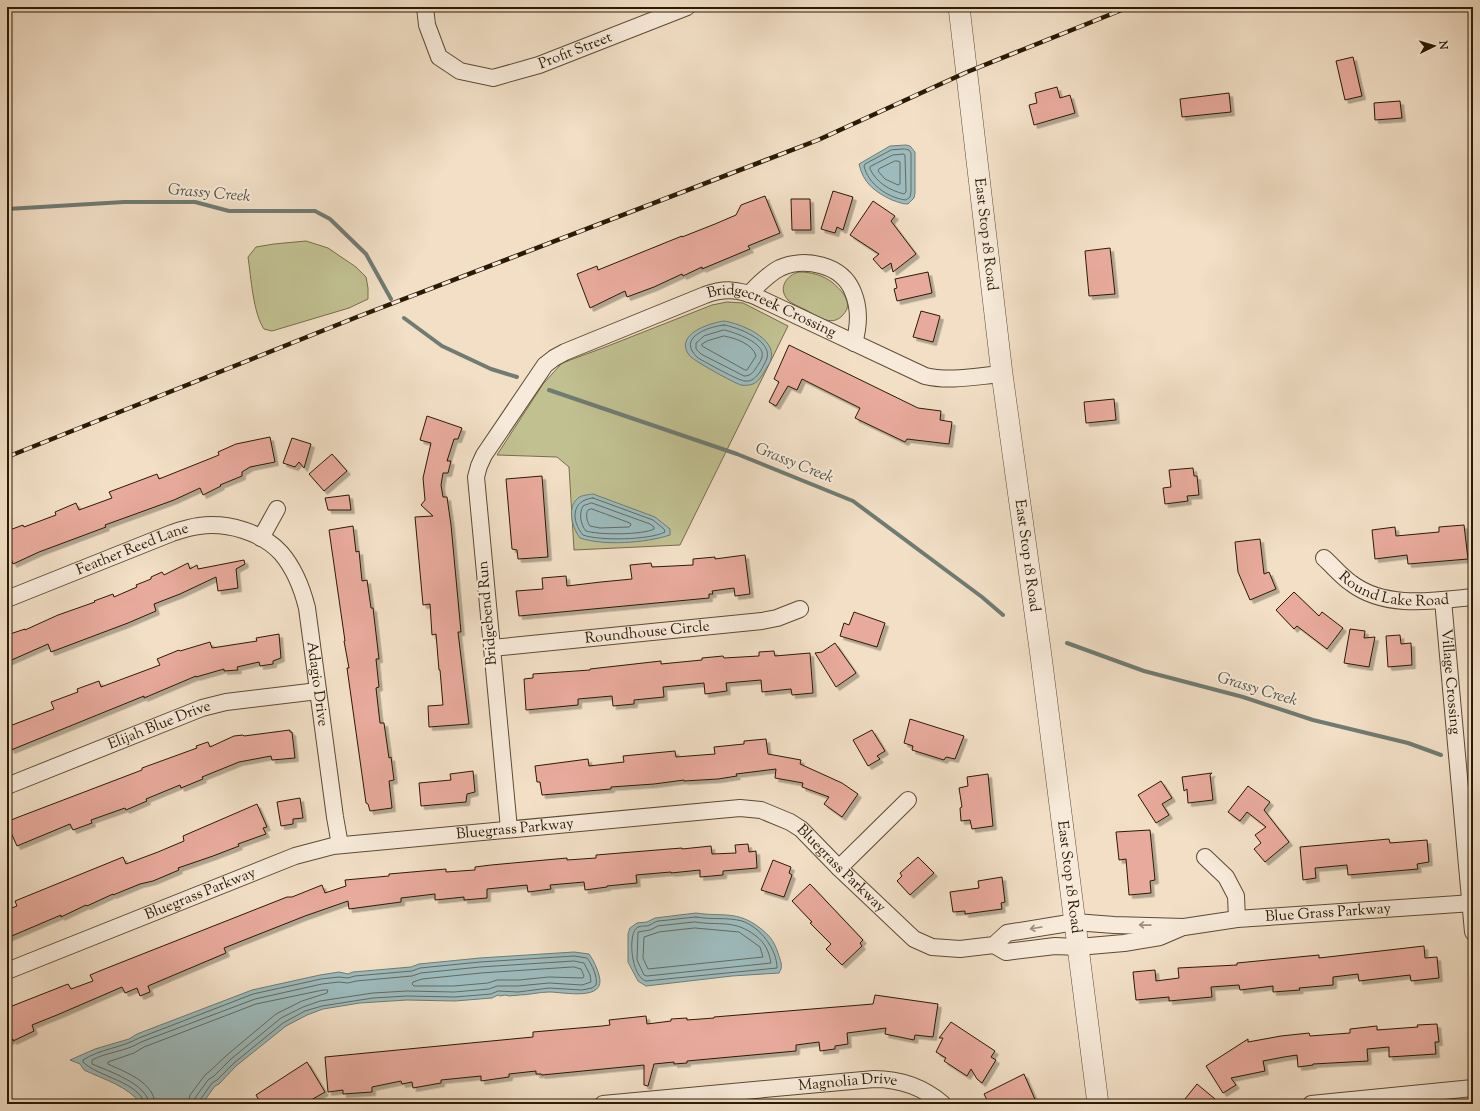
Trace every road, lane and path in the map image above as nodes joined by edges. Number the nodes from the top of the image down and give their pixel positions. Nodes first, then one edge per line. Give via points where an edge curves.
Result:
1 (425, 7) edge
2 (687, 7) edge
3 (959, 7) edge
4 (749, 294) junction
5 (854, 343) junction
6 (545, 365) joint
7 (1002, 374) junction
8 (277, 508) dead end
9 (261, 538) junction
10 (1324, 558) dead end
11 (1473, 597) edge
12 (7, 599) edge
13 (1443, 600) junction
14 (800, 609) dead end
15 (492, 648) junction
16 (318, 691) junction
17 (7, 786) edge
18 (908, 800) dead end
19 (509, 829) junction
20 (340, 845) junction
21 (1205, 857) dead end
22 (839, 868) junction
23 (1471, 903) edge
24 (1237, 919) junction
25 (1075, 922) junction
26 (1184, 927) junction
27 (1473, 932) edge
28 (994, 945) junction
29 (1078, 947) junction
30 (7, 971) edge
31 (1473, 1088) edge
32 (603, 1104) edge
33 (943, 1104) edge
34 (1098, 1104) edge
35 (1311, 1104) edge

1 - 2 street, Profit Street via 427,25 439,56 460,71 493,78 539,65
3 - 7 street, East Stop 18 Road
4 - 5 street, Bridgecreek Crossing
4 - 5 street via 779,269 804,263 816,263 829,268 847,282 853,291 858,316
4 - 6 street, Bridgecreek Crossing via 742,291 716,291 565,352
5 - 7 street, Bridgecreek Crossing via 925,376 936,378
6 - 15 street, Bridgebend Run via 484,455 476,477
7 - 25 street, East Stop 18 Road
8 - 9 street
9 - 12 street, Feather Reed Lane via 227,526 188,528
9 - 16 street, Adagio Drive via 281,553 295,573 304,595
10 - 13 street, Round Lake Road via 1351,583 1374,596 1398,601
11 - 13 street, Round Lake Road
13 - 23 street, Village Crossing
14 - 15 street, Roundhouse Circle via 762,621
15 - 19 street, Bridgebend Run
16 - 17 street, Elijah Blue Drive via 226,702 202,708
16 - 20 street, Adagio Drive
18 - 22 street
19 - 20 street, Bluegrass Parkway
19 - 22 street, Bluegrass Parkway via 750,808 777,816 801,829
20 - 30 street, Bluegrass Parkway via 296,856
21 - 24 street via 1226,877 1236,896
22 - 28 street, Bluegrass Parkway via 914,939 932,947 960,949
23 - 24 street, Blue Grass Parkway
23 - 27 street, Village Crossing
24 - 26 street, Blue Grass Parkway
26 -> 25 street, Blue Grass Parkway
25 -> 28 street via 1006,933
25 - 29 street, East Stop 18 Road
26 - 29 street, Blue Grass Parkway via 1160,937
28 - 29 street, Bluegrass Parkway via 1006,952 1056,946
29 - 34 street, East Stop 18 Road
31 - 35 street
32 - 33 street, Magnolia Drive via 881,1079 899,1081 918,1088

